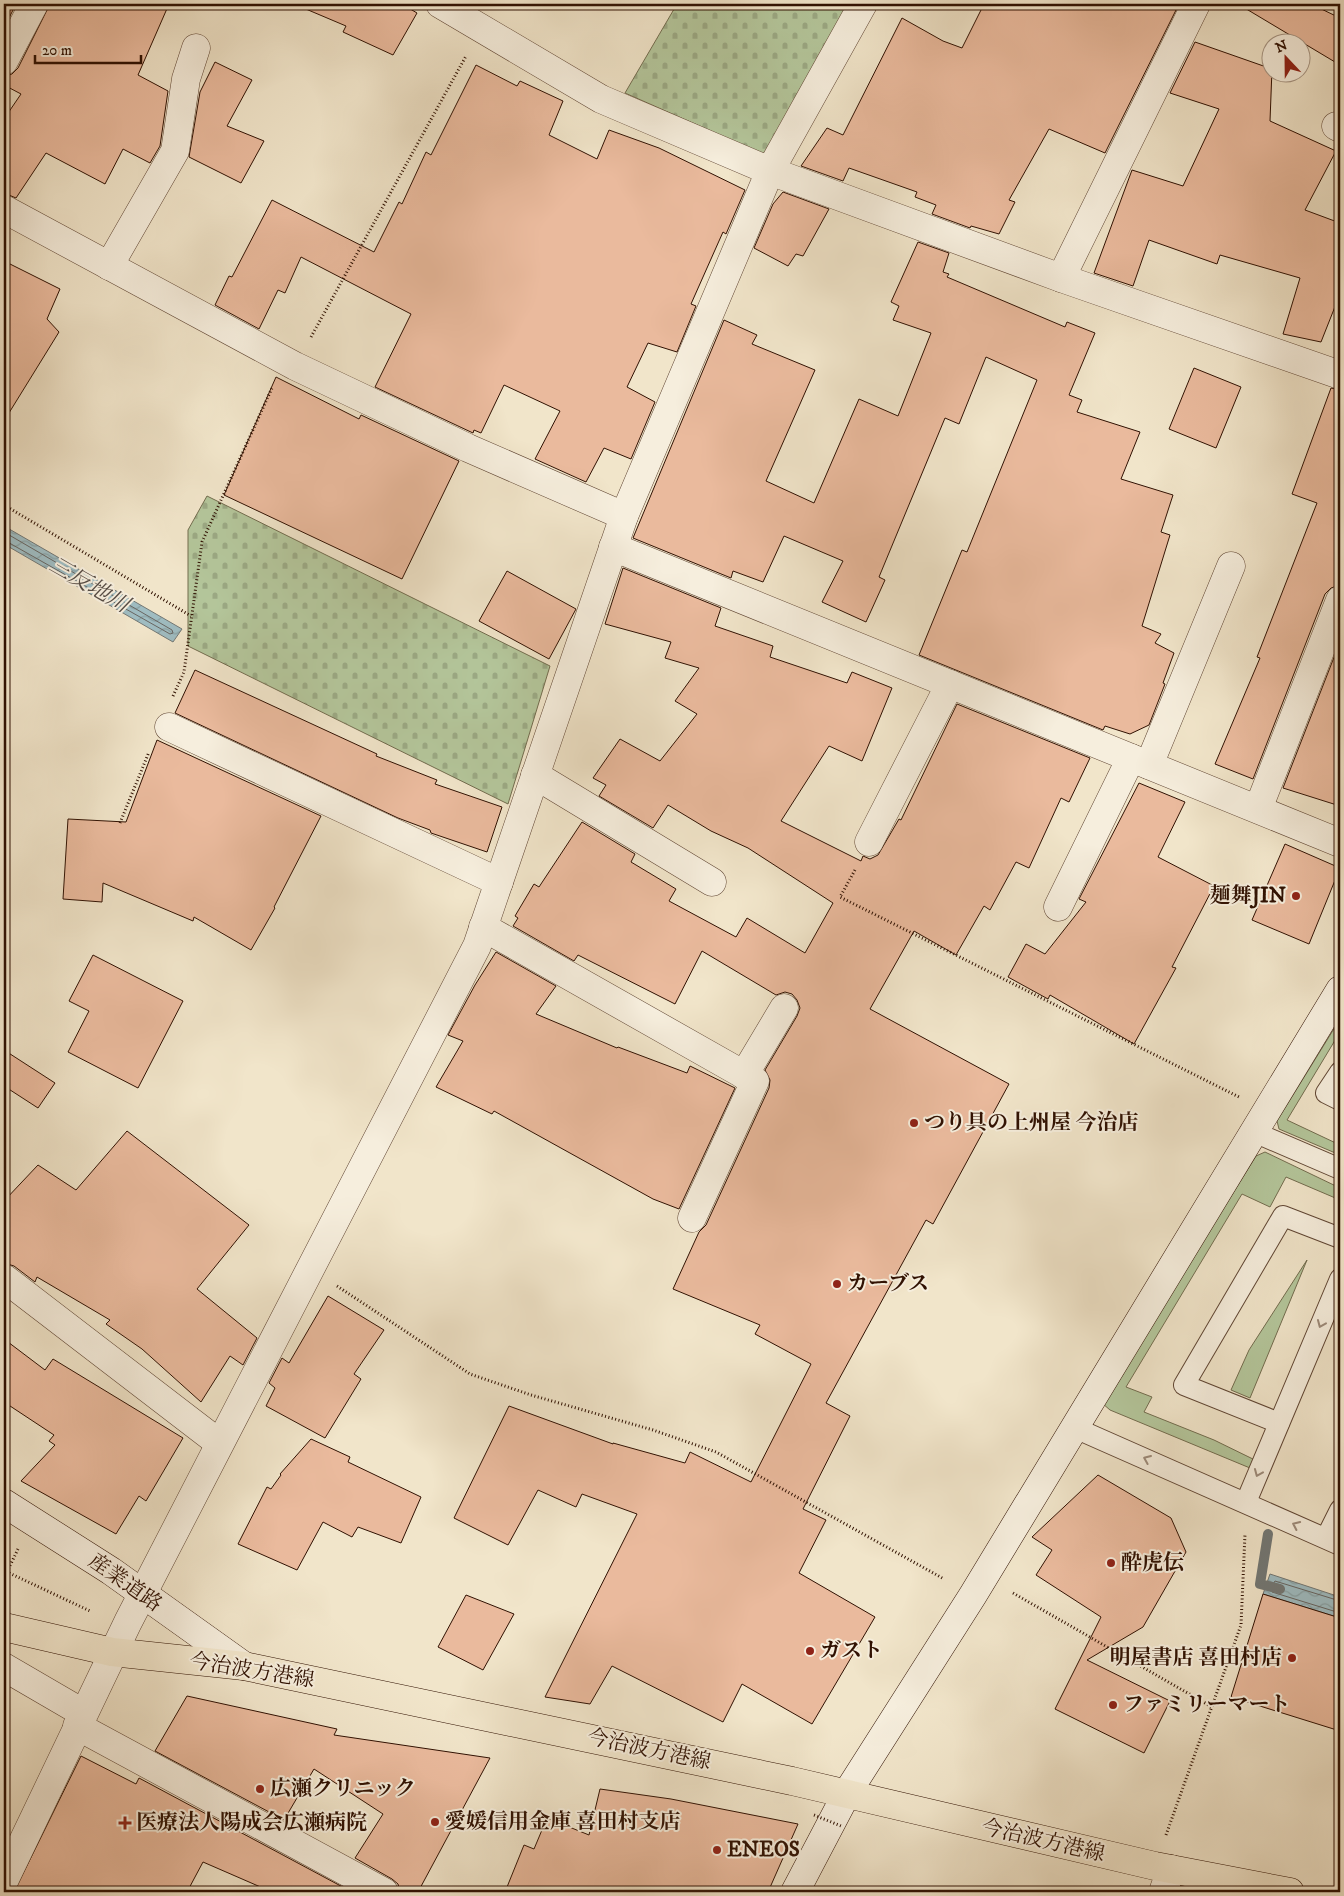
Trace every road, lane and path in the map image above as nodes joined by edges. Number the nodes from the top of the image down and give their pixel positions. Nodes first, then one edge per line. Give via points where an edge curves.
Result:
1 (34, 4) edge
2 (440, 4) edge
3 (863, 4) edge
4 (1196, 4) edge
5 (481, 28) junction
6 (196, 48) dead end
7 (4, 60) edge
8 (770, 171) junction
9 (4, 209) edge
10 (109, 266) junction
11 (1061, 278) junction
12 (290, 363) junction
13 (1340, 375) edge
14 (4, 505) edge
15 (624, 516) junction
16 (613, 547) junction
17 (1232, 566) dead end
18 (1340, 600) edge
19 (191, 616) junction
20 (950, 684) junction
21 (172, 698) dead end
22 (161, 735) joint
23 (1140, 761) junction
24 (535, 775) junction
25 (1258, 809) junction
26 (120, 823) dead end
27 (869, 842) dead end
28 (1340, 843) edge
29 (499, 882) junction
30 (712, 882) dead end
31 (840, 896) dead end
32 (1058, 907) dead end
33 (483, 927) junction
34 (1340, 990) edge
35 (784, 1008) dead end
36 (1340, 1072) edge
37 (744, 1075) junction
38 (1340, 1100) edge
39 (1260, 1121) junction
40 (1340, 1169) edge
41 (692, 1218) dead end
42 (1340, 1238) edge
43 (310, 1268) junction
44 (4, 1278) edge
45 (1340, 1279) edge
46 (1279, 1423) junction
47 (1075, 1428) junction
48 (219, 1443) junction
49 (1246, 1502) junction
50 (4, 1503) edge
51 (1340, 1510) edge
52 (1333, 1542) edge
53 (18, 1549) dead end
54 (1011, 1593) dead end
55 (973, 1595) junction
56 (142, 1596) junction
57 (90, 1611) dead end
58 (4, 1627) edge
59 (112, 1652) junction
60 (244, 1666) junction
61 (4, 1667) edge
62 (1212, 1707) junction
63 (80, 1720) junction
64 (847, 1793) junction
65 (814, 1815) dead end
66 (841, 1826) dead end
67 (1163, 1876) edge
68 (4, 1881) edge
69 (372, 1889) edge
70 (795, 1892) edge
71 (1290, 1892) edge

1 - 7 street
2 - 5 street
3 - 8 street
4 - 11 street
5 - 8 street via 600,99
5 - 12 path
6 - 10 street via 186,79 175,151
8 - 11 street
8 - 15 street
9 - 10 street
10 - 12 street
11 - 13 street
12 - 15 street via 468,448
12 - 19 path via 202,542
14 - 19 path
15 - 16 street
16 - 20 street
16 - 24 street
17 - 23 street
18 - 25 street
19 - 21 path via 184,672
20 - 23 street
20 - 27 street
22 - 26 path
22 - 29 street
23 - 25 street
23 - 32 street
24 - 29 street
24 - 30 street
25 - 28 street
29 - 33 street
31 - 39 path
33 - 37 street
33 - 43 street via 477,946
34 - 39 street
35 - 37 street
36 - 38 lane via 1326,1093
37 - 41 street via 755,1082
39 - 40 lane
39 - 47 street
42 - 46 lane via 1283,1216 1184,1385
43 - 48 street
43 - 55 path via 470,1374 531,1396 653,1430 716,1452
44 - 48 street
45 -> 46 lane
46 -> 49 lane
49 -> 47 lane
47 - 55 street
48 - 56 street
52 -> 49 lane
49 - 62 path via 1241,1625
50 - 56 street, 産業道路 via 111,1571
51 - 52 lane
53 - 57 path via 7,1572
54 - 62 path
55 - 64 street
56 - 59 street
56 - 60 street, 産業道路
58 - 59 main road, 今治波方港線
59 - 60 main road, 今治波方港線
59 - 63 street
60 - 64 main road, 今治波方港線
61 - 63 street
62 - 67 path
63 - 68 street
63 - 69 street
64 - 67 main road, 今治波方港線
64 - 70 street
65 - 66 path, bridge
67 - 71 main road, 今治波方港線

